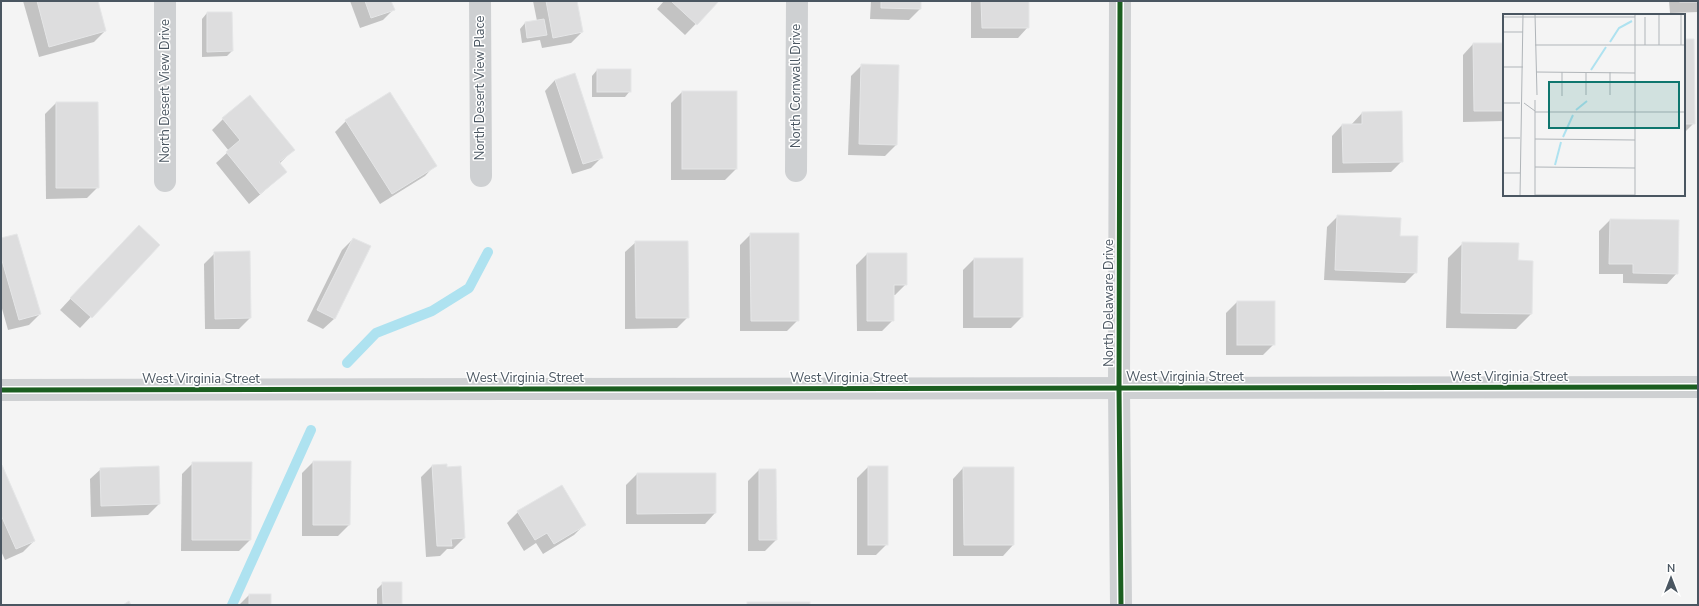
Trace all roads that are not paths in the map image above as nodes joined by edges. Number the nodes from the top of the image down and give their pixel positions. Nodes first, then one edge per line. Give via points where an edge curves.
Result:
1 (165, 1) edge
2 (480, 1) edge
3 (797, 1) edge
4 (1120, 1) edge
5 (796, 171) dead end
6 (481, 176) dead end
7 (165, 181) dead end
8 (1698, 387) edge
9 (1119, 388) junction
10 (1, 390) edge
11 (1121, 605) edge

1 - 7 street, North Desert View Drive
2 - 6 street, North Desert View Place
3 - 5 street, North Cornwall Drive
4 - 9 street, North Delaware Drive
8 - 9 street, West Virginia Street
9 - 10 street, West Virginia Street
9 - 11 street, North Delaware Drive

